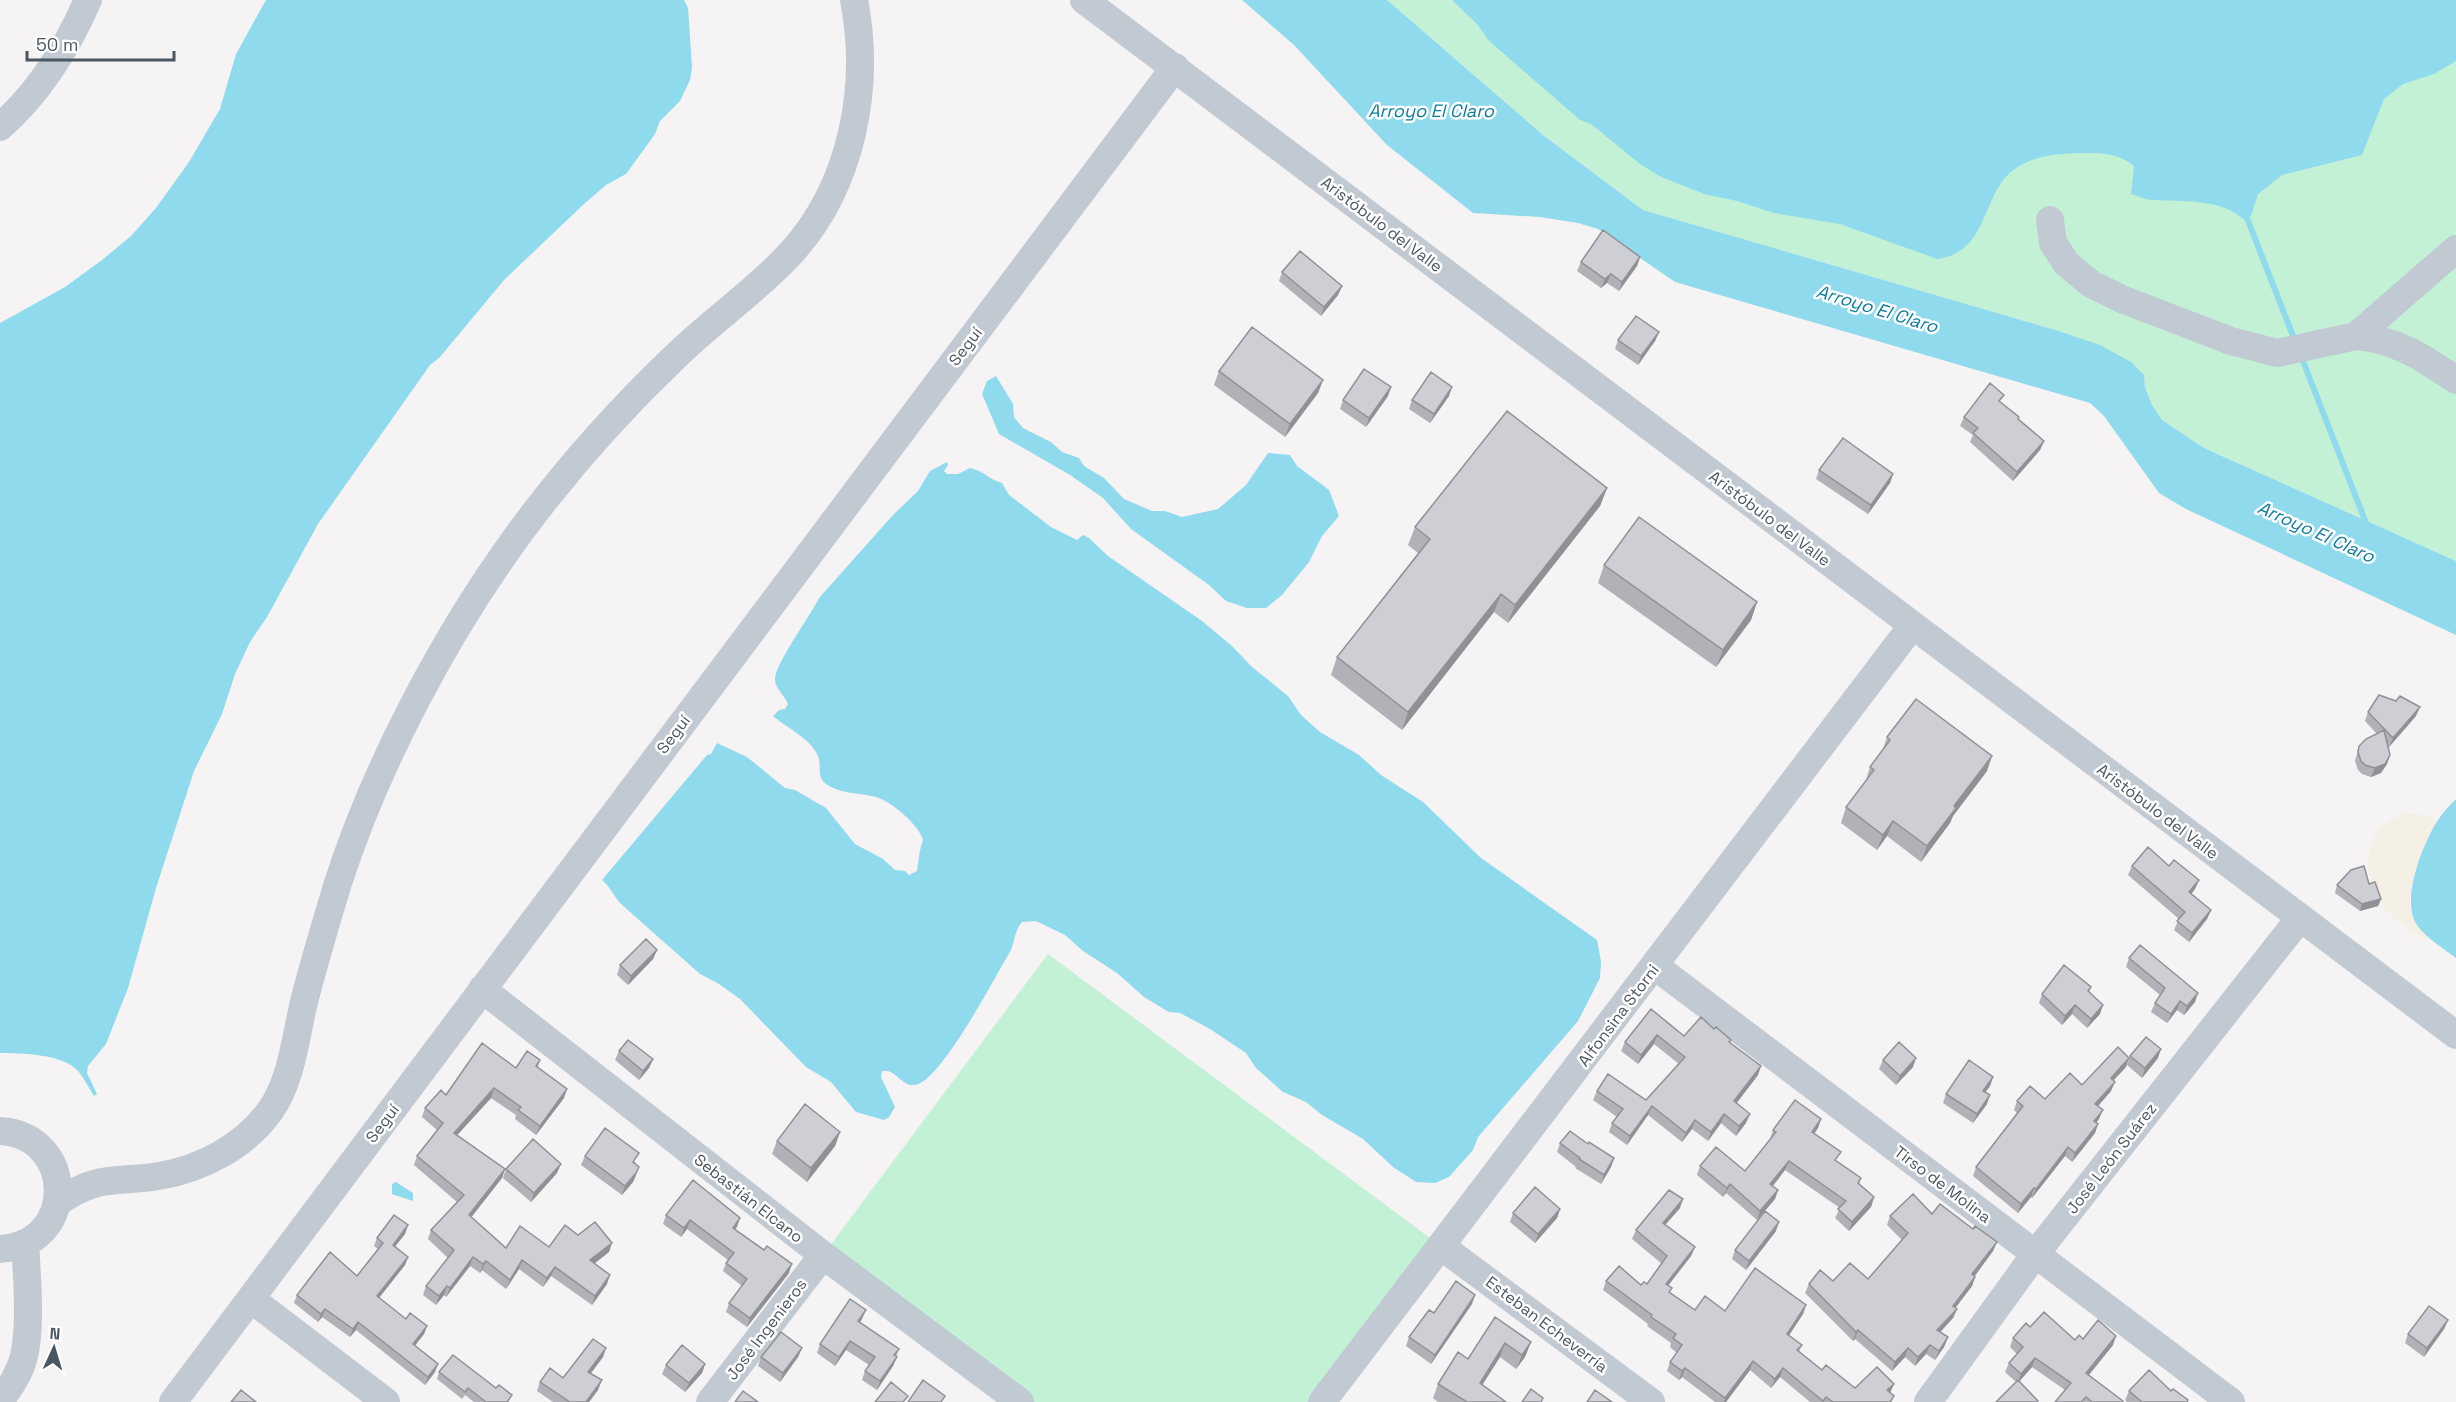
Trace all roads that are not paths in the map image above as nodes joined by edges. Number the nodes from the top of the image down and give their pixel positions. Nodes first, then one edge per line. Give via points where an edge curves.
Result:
1 (88, 0) edge
2 (854, 0) edge
3 (1084, 0) edge
4 (1175, 67) junction
5 (0, 127) edge
6 (2050, 219) dead end
7 (2456, 249) edge
8 (2356, 336) junction
9 (2456, 380) edge
10 (1912, 626) junction
11 (2300, 918) junction
12 (1655, 966) junction
13 (482, 989) junction
14 (2456, 1035) edge
15 (0, 1131) edge
16 (43, 1150) junction
17 (108, 1180) junction
18 (57, 1203) junction
19 (13, 1246) edge
20 (1442, 1246) junction
21 (2036, 1253) junction
22 (823, 1255) junction
23 (251, 1299) junction
24 (13, 1341) edge
25 (0, 1401) edge
26 (173, 1402) edge
27 (386, 1402) edge
28 (710, 1402) edge
29 (1020, 1402) edge
30 (1322, 1402) edge
31 (1652, 1402) edge
32 (1928, 1402) edge
33 (2231, 1402) edge

1 - 5 street via 56,63
2 - 17 street via 861,52 854,127 822,209 793,250 761,283 678,354 576,462 521,531 477,596 403,727 368,803 319,944 285,1084 269,1112 248,1135 222,1154 187,1170
3 - 4 street, Aristóbulo del Valle
4 - 10 street, Aristóbulo del Valle
4 - 13 street, Seguí
6 - 8 street via 2053,243 2066,263 2091,284 2231,341 2277,352
7 - 8 street
8 - 9 street via 2377,338 2418,354
10 - 11 street, Aristóbulo del Valle
10 - 12 street, Alfonsina Storni
11 - 14 street, Aristóbulo del Valle
11 - 21 street, José León Suárez
12 - 20 street, Alfonsina Storni
12 - 21 street, Tirso de Molina
13 - 22 street, Sebastián Elcano
13 - 23 street, Seguí
15 - 16 street via 29,1138
16 - 17 street
16 - 18 street via 54,1166
17 - 18 street via 75,1190
18 - 19 street via 40,1233
19 - 24 street
20 - 30 street, Alfonsina Storni
20 - 31 street, Esteban Echeverría
21 - 32 street, José León Suárez
21 - 33 street, Tirso de Molina
22 - 28 street, José Ingenieros
22 - 29 street, Sebastián Elcano
23 - 26 street, Seguí
23 - 27 street
24 - 25 street via 24,1356

